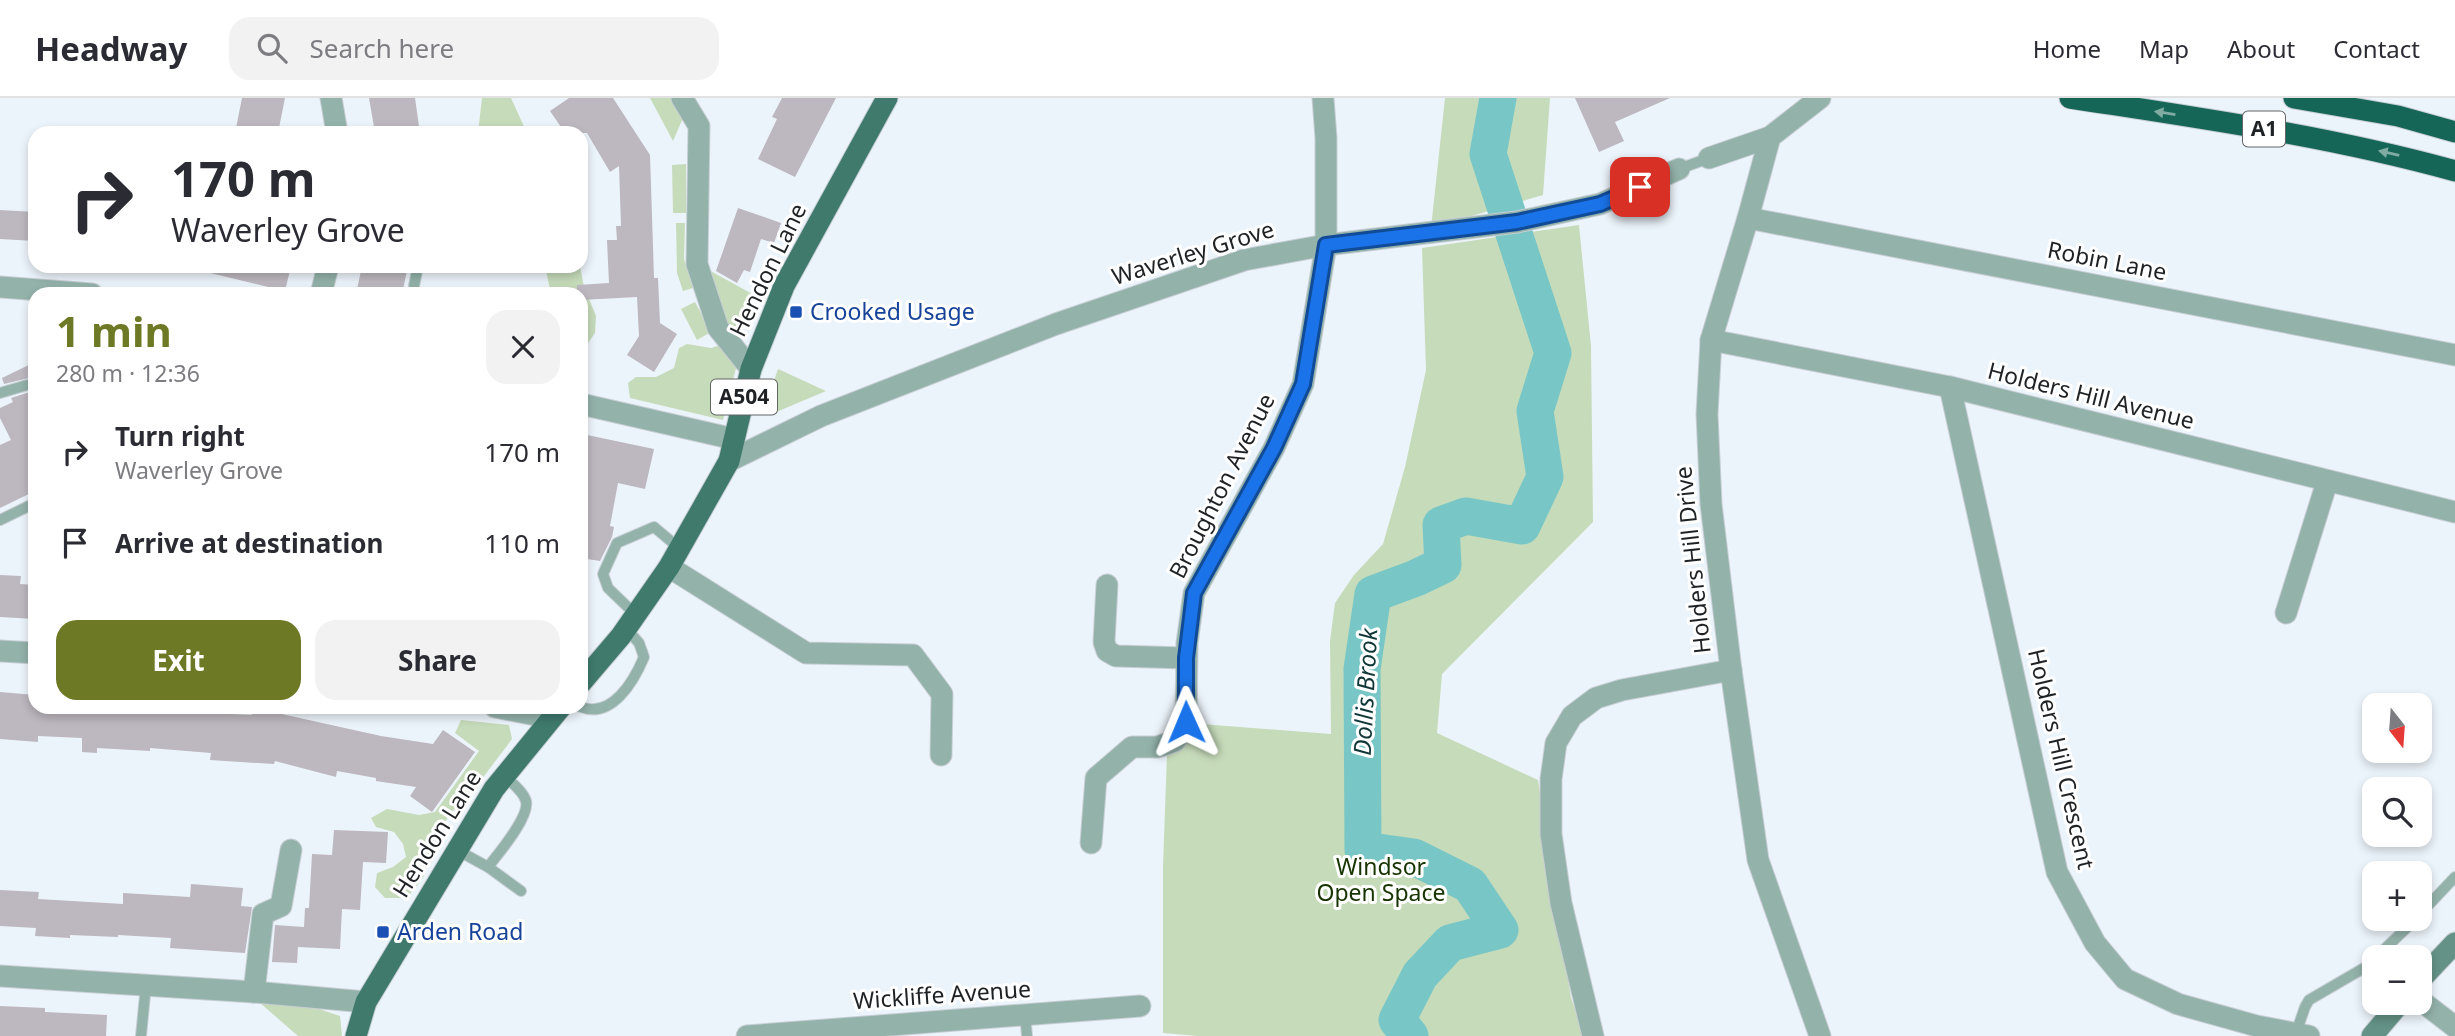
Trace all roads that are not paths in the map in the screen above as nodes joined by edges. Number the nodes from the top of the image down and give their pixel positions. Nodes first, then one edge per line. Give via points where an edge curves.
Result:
1 (331, 98) edge
2 (682, 98) edge
3 (887, 98) edge
4 (1323, 98) edge
5 (1820, 98) edge
6 (2070, 98) edge
7 (2294, 98) edge
8 (336, 126) edge
9 (2455, 132) edge
10 (1770, 137) junction
11 (1709, 158) joint
12 (1679, 169) joint
13 (2455, 171) edge
14 (1748, 218) junction
15 (1326, 245) junction
16 (417, 273) edge
17 (414, 286) dead end
18 (0, 287) edge
19 (28, 289) edge
20 (1711, 340) junction
21 (2455, 355) edge
22 (751, 369) junction
23 (27, 385) dead end
24 (1950, 387) junction
25 (0, 393) edge
26 (588, 406) edge
27 (734, 439) junction
28 (729, 461) junction
29 (2328, 482) junction
30 (28, 506) edge
31 (2455, 512) edge
32 (0, 520) edge
33 (680, 548) junction
34 (669, 567) junction
35 (1107, 585) dead end
36 (2286, 613) dead end
37 (631, 622) junction
38 (0, 650) edge
39 (28, 652) edge
40 (1186, 658) junction
41 (1731, 670) junction
42 (588, 674) edge
43 (588, 708) edge
44 (555, 714) edge
45 (941, 755) dead end
46 (504, 776) junction
47 (1091, 844) dead end
48 (291, 850) dead end
49 (457, 850) junction
50 (488, 867) junction
51 (2455, 877) edge
52 (521, 891) dead end
53 (2432, 901) edge
54 (2404, 931) edge
55 (2455, 943) edge
56 (2389, 945) edge
57 (2432, 967) edge
58 (2362, 969) edge
59 (0, 976) edge
60 (146, 985) junction
61 (254, 992) junction
62 (366, 1002) junction
63 (1140, 1006) dead end
64 (2432, 1009) edge
65 (2390, 1015) edge
66 (1026, 1025) edge
67 (2455, 1027) edge
68 (860, 1032) edge
69 (2302, 1034) edge
70 (141, 1036) edge
71 (358, 1036) edge
72 (747, 1036) edge
73 (1593, 1036) edge
74 (1820, 1036) edge
75 (2372, 1036) edge

1 - 8 street
2 - 22 street via 699,126 697,264 718,328
3 - 22 main road, Hendon Lane / A504 via 784,286
4 - 15 street, Broughton Avenue
5 - 10 street
13 -> 6 highway, A1 via 2317,138
7 - 9 highway, A1 via 2398,116
10 - 11 street, Waverley Grove
10 - 14 street, Holders Hill Drive
11 - 12 lane, Waverley Grove
12 - 15 street, Waverley Grove via 1600,204 1517,222
14 - 20 street, Holders Hill Drive
14 - 21 street, Robin Lane
15 - 28 street, Waverley Grove via 1244,260 1056,324 821,416
15 - 40 street, Broughton Avenue via 1303,384 1274,448 1194,593
16 - 17 lane
18 - 19 street
20 - 24 street, Holders Hill Avenue
20 - 41 street, Holders Hill Drive via 1707,414 1711,504
22 - 27 main road, Hendon Lane / A504
23 - 25 lane
24 - 29 street, Holders Hill Avenue
24 - 69 street, Holders Hill Crescent via 2057,872 2095,943 2125,979 2178,1004
26 - 27 street
27 - 28 main road, Hendon Lane / A504
28 - 33 main road, Hendon Lane / A504
29 - 31 street, Holders Hill Avenue
29 - 36 street
30 - 32 lane
33 - 34 main road, Hendon Lane / A504
33 - 37 lane via 654,527 617,543 603,574
34 - 37 main road, Hendon Lane / A504
34 - 45 street via 806,653 913,655 942,694
35 - 40 street via 1107,651 1116,656
37 - 42 main road, Hendon Lane / A504
37 - 43 lane via 644,657 638,673 618,699 601,709
38 - 39 street
40 - 47 street, Broughton Avenue via 1186,722 1175,741 1132,747 1096,778
41 - 73 street via 1596,698 1572,716 1556,743 1551,834 1561,903
41 - 74 street, Holders Hill Drive via 1758,860
44 - 46 main road, Hendon Lane
46 - 49 main road, Hendon Lane
46 - 50 lane via 526,801 525,814
48 - 61 street via 281,906 263,914
49 - 50 lane
49 - 62 main road, Hendon Lane
50 - 52 lane
51 - 53 lane
54 - 56 lane
55 - 57 main road
58 - 69 lane via 2309,1000
59 - 60 street
60 - 61 street
60 - 70 lane
61 - 62 street
62 - 71 main road, Hendon Lane
63 - 66 street, Wickliffe Avenue
64 - 67 street
65 - 75 main road
66 - 68 street, Wickliffe Avenue
68 - 72 street, Wickliffe Avenue

